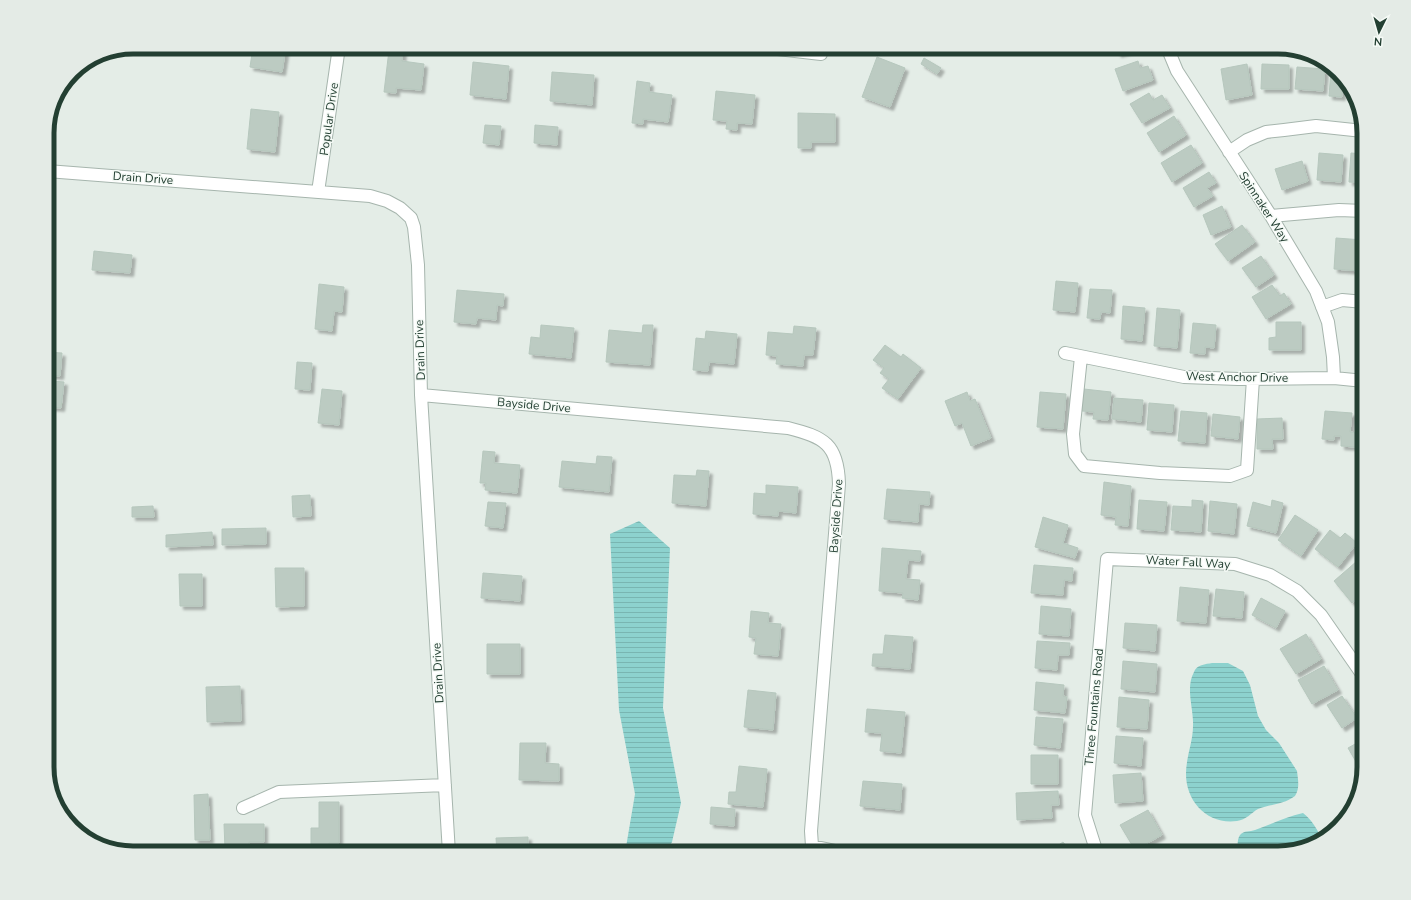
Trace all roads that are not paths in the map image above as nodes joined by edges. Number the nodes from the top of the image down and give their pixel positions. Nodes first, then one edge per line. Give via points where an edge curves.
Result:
1 (338, 54) edge
2 (1170, 54) edge
3 (1357, 130) edge
4 (1229, 152) junction
5 (54, 172) edge
6 (318, 192) junction
7 (1357, 211) edge
8 (1271, 216) junction
9 (1357, 301) edge
10 (1322, 307) junction
11 (1065, 353) dead end
12 (1081, 356) junction
13 (1334, 378) junction
14 (1253, 379) junction
15 (1357, 380) edge
16 (422, 395) junction
17 (1107, 559) joint
18 (1357, 667) edge
19 (445, 785) junction
20 (243, 808) dead end
21 (449, 846) edge
22 (812, 846) edge
23 (1095, 846) edge

1 - 6 street, Popular Drive
2 - 4 street, Spinnaker Way via 1177,71
3 - 4 street via 1316,126 1266,132
4 - 8 street, Spinnaker Way
5 - 6 street, Drain Drive
6 - 16 street, Drain Drive via 370,196 400,208 411,218 418,265
7 - 8 street
8 - 10 street, Spinnaker Way via 1316,291
9 - 10 street via 1342,300
10 - 13 street, Spinnaker Way via 1328,322
11 - 12 street, West Anchor Drive
12 - 14 street, West Anchor Drive via 1184,377
12 - 14 street via 1073,434 1075,454 1084,466 1230,476 1247,470
13 - 14 street, West Anchor Drive
13 - 15 street, West Anchor Drive
16 - 19 street, Drain Drive
16 - 22 street, Bayside Drive via 788,428 812,434 829,446 838,464 839,484 811,831
17 - 18 street, Water Fall Way via 1235,564 1270,575 1297,591 1321,615
17 - 23 street, Three Fountains Road via 1085,815
19 - 20 street via 279,792
19 - 21 street, Drain Drive

